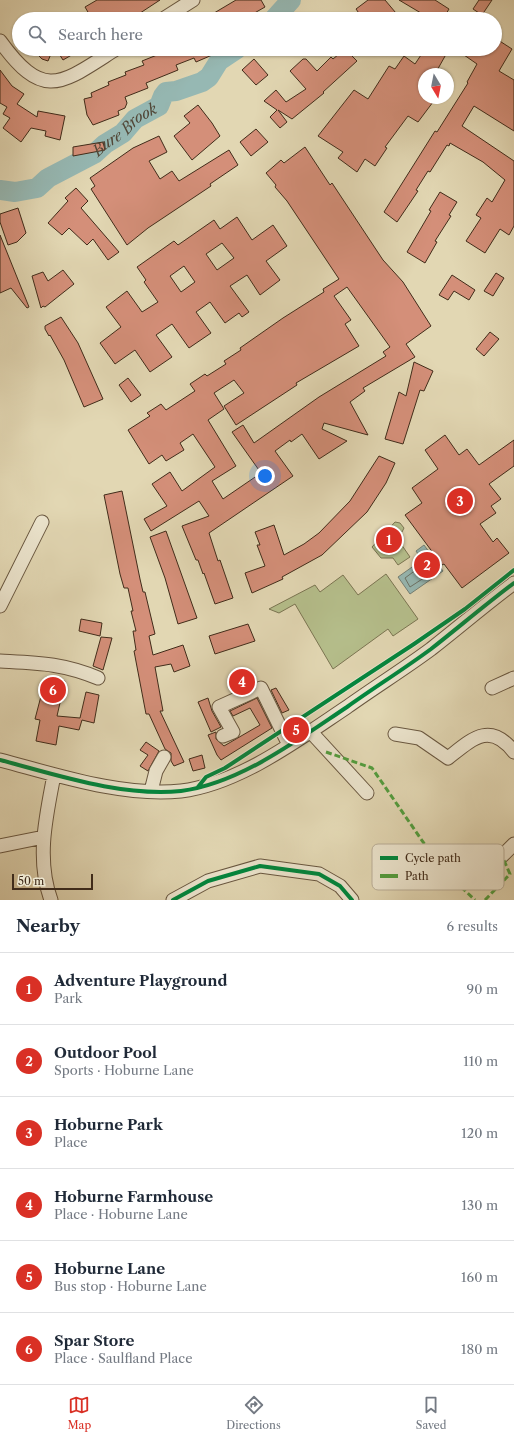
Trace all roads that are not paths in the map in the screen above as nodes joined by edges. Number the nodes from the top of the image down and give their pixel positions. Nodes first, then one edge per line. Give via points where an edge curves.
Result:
1 (193, 0) edge
2 (174, 12) edge
3 (0, 41) edge
4 (105, 56) edge
5 (42, 522) dead end
6 (514, 582) edge
7 (0, 606) edge
8 (0, 662) edge
9 (98, 678) dead end
10 (514, 678) edge
11 (492, 688) dead end
12 (311, 732) junction
13 (395, 734) dead end
14 (223, 736) dead end
15 (289, 745) junction
16 (514, 752) edge
17 (164, 757) dead end
18 (0, 760) edge
19 (54, 775) junction
20 (151, 791) junction
21 (367, 793) dead end
22 (44, 837) junction
23 (514, 844) edge
24 (0, 846) edge
25 (504, 854) edge
26 (51, 900) edge
27 (173, 900) edge
28 (352, 900) edge

1 - 2 street
3 - 4 street via 21,68 32,76 51,82 80,72
5 - 7 street
6 - 12 street via 431,649
8 - 9 street via 48,663
10 - 11 street
12 - 15 street
12 - 21 street
13 - 16 street via 419,738 448,758 473,738 487,735 504,741
14 - 15 street via 233,732 219,707 261,688
15 - 20 street via 219,782 182,791
17 - 20 street via 156,771
18 - 19 street
19 - 20 street via 131,790
19 - 22 street
22 - 24 street
22 - 26 street via 43,868
23 - 25 street
27 - 28 street via 208,881 260,866 319,874 340,886

